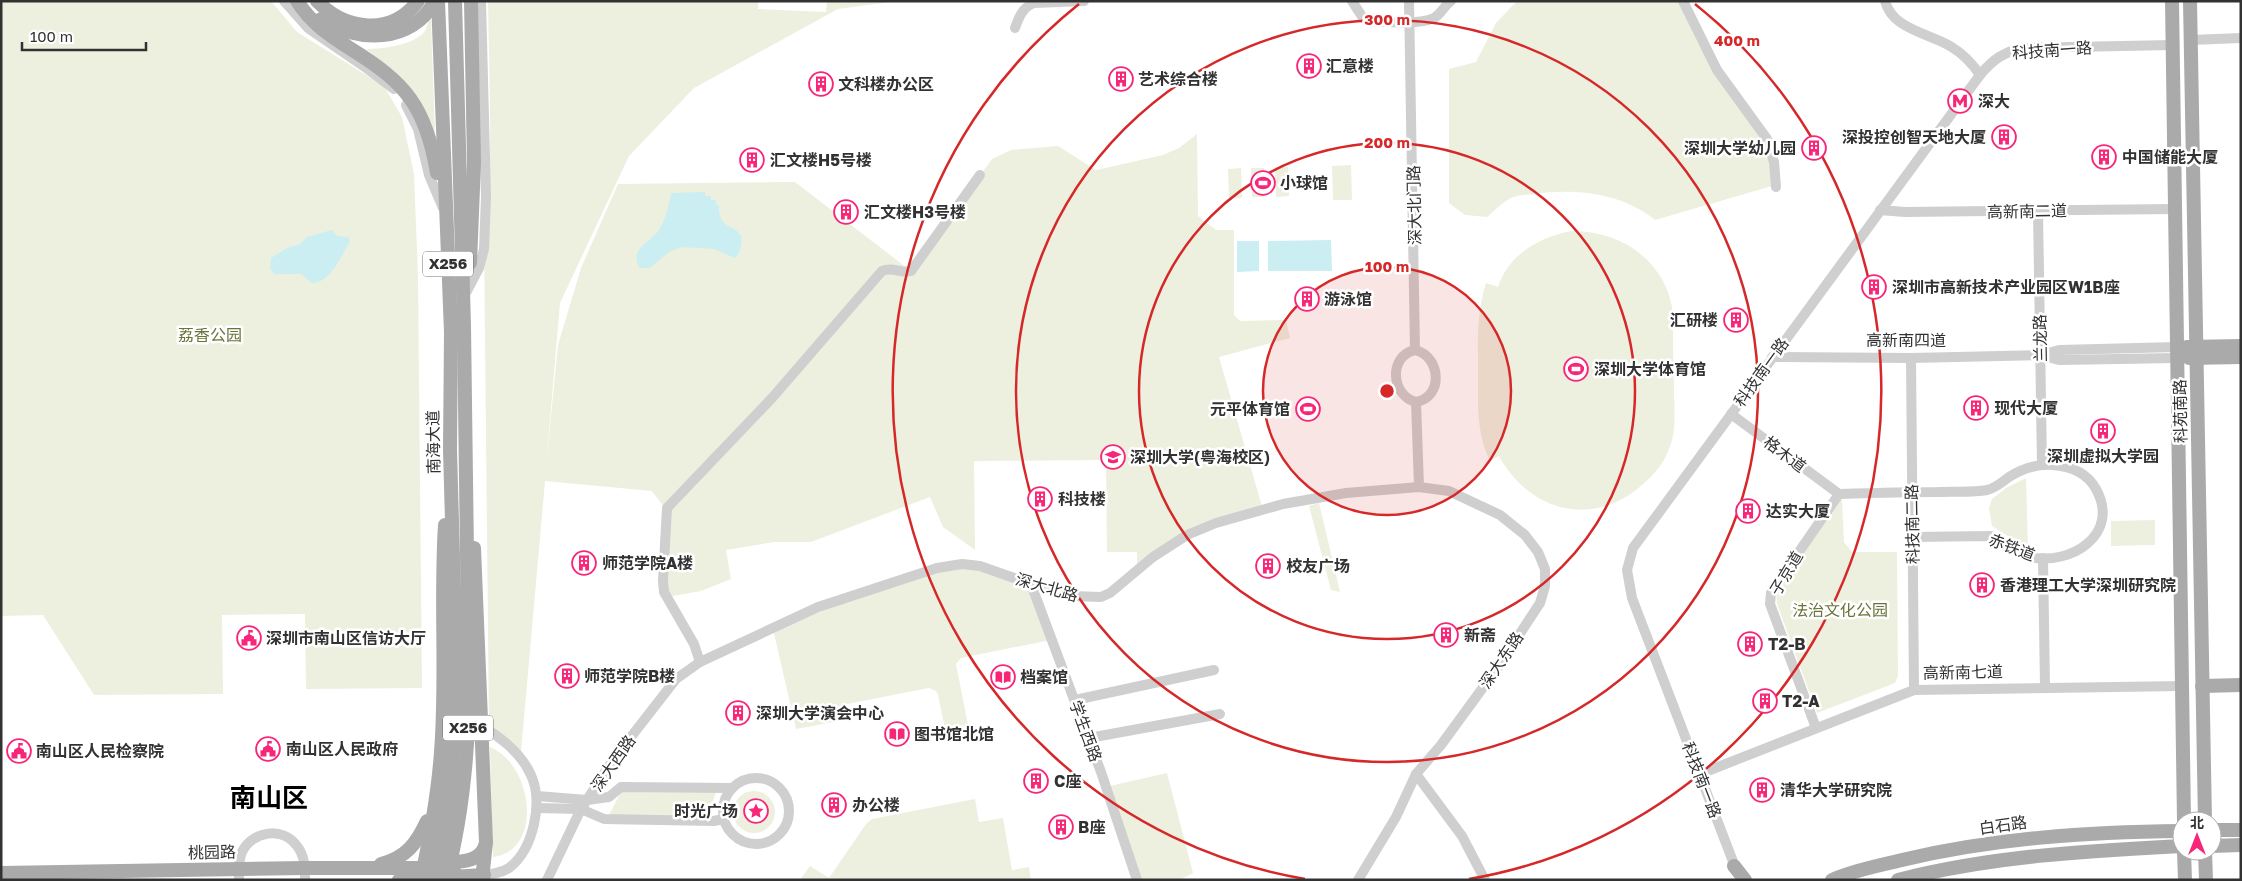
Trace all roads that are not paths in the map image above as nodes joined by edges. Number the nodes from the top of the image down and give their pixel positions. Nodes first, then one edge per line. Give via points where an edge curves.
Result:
1 (284, 1) edge
2 (296, 1) edge
3 (306, 1) edge
4 (317, 1) edge
5 (418, 1) edge
6 (437, 1) edge
7 (455, 1) edge
8 (471, 1) edge
9 (481, 1) edge
10 (1084, 1) edge
11 (1352, 1) edge
12 (1409, 1) edge
13 (1450, 1) edge
14 (1683, 1) edge
15 (1885, 1) edge
16 (2172, 1) edge
17 (2190, 1) edge
18 (1410, 21) junction
19 (1015, 28) dead end
20 (2241, 38) edge
21 (2190, 40) junction
22 (2173, 45) junction
23 (1980, 75) junction
24 (464, 79) junction
25 (980, 175) dead end
26 (1776, 187) dead end
27 (443, 208) junction
28 (2175, 209) junction
29 (1880, 210) junction
30 (2038, 211) junction
31 (447, 233) junction
32 (467, 291) junction
33 (464, 326) junction
34 (2241, 346) edge
35 (1415, 350) junction
36 (2196, 352) junction
37 (2177, 353) junction
38 (2040, 355) junction
39 (1772, 357) junction
40 (2241, 357) edge
41 (1911, 358) junction
42 (1416, 402) junction
43 (1731, 414) junction
44 (450, 450) junction
45 (2042, 465) junction
46 (465, 472) junction
47 (1419, 487) junction
48 (1912, 492) junction
49 (1839, 494) junction
50 (1913, 536) junction
51 (2043, 558) junction
52 (1031, 584) junction
53 (700, 662) junction
54 (1214, 670) dead end
55 (2241, 685) edge
56 (2182, 686) junction
57 (2202, 686) junction
58 (2045, 688) junction
59 (1914, 690) junction
60 (1075, 700) junction
61 (1220, 714) dead end
62 (482, 726) junction
63 (1816, 728) junction
64 (1089, 738) junction
65 (1416, 774) junction
66 (1700, 774) junction
67 (437, 786) junction
68 (732, 788) junction
69 (537, 796) junction
70 (587, 800) junction
71 (537, 808) junction
72 (581, 809) junction
73 (2184, 811) edge
74 (2205, 811) edge
75 (723, 819) junction
76 (2222, 830) edge
77 (2241, 830) edge
78 (2172, 831) edge
79 (486, 842) junction
80 (2241, 845) edge
81 (2172, 846) edge
82 (2222, 846) edge
83 (2184, 861) edge
84 (2206, 861) edge
85 (1734, 866) junction
86 (364, 867) junction
87 (427, 870) edge
88 (1, 873) edge
89 (239, 874) edge
90 (305, 874) edge
91 (454, 874) edge
92 (483, 878) edge
93 (399, 880) edge
94 (547, 880) edge
95 (1137, 880) edge
96 (1358, 880) edge
97 (1486, 880) edge
98 (1739, 880) edge
99 (1744, 880) edge
100 (1832, 880) edge
101 (1898, 880) edge
102 (2185, 880) edge
103 (2206, 880) edge

1 - 27 street via 308,28 392,86 403,100 418,129 429,175
2 - 27 main road via 319,28 380,67 403,87 416,104 431,141
3 - 6 main road via 332,26 352,34 373,36 387,35 412,24
4 - 5 main road via 340,19 370,26 406,14
6 - 31 main road, 南海大道 / X256
7 - 24 main road, 南海大道 / X256
8 - 24 main road
9 - 32 street via 486,206 484,249
10 - 19 street via 1027,6
11 - 18 street via 1363,18
12 - 18 street, 深大北门路
13 - 18 street via 1436,17
14 - 26 street via 1718,70 1767,139 1774,162
15 - 23 street via 1895,19 1949,45 1964,56
16 - 22 main road, 科苑南路
17 - 21 main road, 科苑南路
18 - 35 street, 深大北门路
20 - 21 street
21 - 36 main road, 科苑南路
22 - 23 street, 科技南一路 via 2015,50 1995,59
22 - 28 main road, 科苑南路
23 - 29 street, 科技南一路
24 - 32 main road via 474,163
24 - 33 main road, 南海大道 / X256
25 - 53 street via 911,271 905,273 892,268 882,271 772,398 667,508 664,592 694,644
27 - 31 main road
28 - 30 street, 高新南二道
28 - 37 main road, 科苑南路
29 - 30 street, 高新南二道
29 - 39 street, 科技南一路
30 - 38 street, 兰龙路
31 - 44 main road, 南海大道 / X256 via 451,332
32 - 33 main road
33 - 46 main road, 南海大道 / X256
34 - 36 main road, 高新南四道
35 - 42 street via 1402,357 1396,376 1400,391
35 - 42 street via 1430,357 1436,377 1427,397
36 - 37 main road, 高新南四道
36 - 40 main road, 高新南四道
36 - 57 main road, 科苑南路
37 - 38 street, 高新南四道 via 2059,350
37 - 56 main road, 科苑南路
38 - 41 street, 高新南四道
38 - 45 street, 兰龙路
39 - 41 street, 高新南四道
39 - 43 street, 科技南一路
41 - 48 street, 科技南二路
42 - 47 street
43 - 49 street, 格木道
43 - 66 street, 科技南一路 via 1638,540 1627,570 1632,598
44 - 67 main road via 442,561 443,706
44 - 87 main road, 南海大道 / X256 via 456,727 446,823
45 - 48 street, 赤铁道 via 2018,472 1986,490
45 - 51 street, 赤铁道 via 2064,466 2083,474 2097,491 2102,511 2099,530 2086,547 2065,556
46 - 62 main road via 476,571
46 - 91 main road, 南海大道 / X256 via 468,739
47 - 52 street, 深大北路 via 1346,493 1283,504 1216,524 1187,535 1153,556 1101,597 1072,596
47 - 65 street, 深大东路 via 1450,491 1500,515 1525,535 1538,552 1545,569 1545,586 1540,603 1498,667
48 - 49 street
48 - 50 street, 科技南二路
49 - 63 street, 子京道 via 1770,596 1770,604
50 - 51 street, 赤铁道 via 1991,536 2022,554
50 - 59 street, 科技南二路
51 - 58 street
52 - 53 street, 深大北路 via 980,566 942,567 818,607
52 - 60 street, 学生西路
53 - 70 street, 深大西路 via 667,689
54 - 60 street
55 - 57 main road
56 - 58 street, 高新南七道
56 - 73 main road, 科苑南路
57 - 74 main road, 科苑南路
58 - 59 street, 高新南七道
59 - 63 street, 高新南七道
60 - 64 street, 学生西路
61 - 64 street
62 - 69 street via 519,756 531,774
62 - 79 main road
63 - 66 street, 高新南七道
64 - 95 street, 学生西路
65 - 96 street, 深大东路 via 1396,817
65 - 97 street via 1462,836
66 - 85 street, 科技南一路
67 - 86 main road via 424,828 410,849 393,860
67 - 87 main road
68 - 70 street via 621,787 609,797
68 - 75 street via 723,804
68 - 75 street via 752,778 774,783 786,797 789,818 777,837 755,844 735,837
69 - 70 street
69 - 71 street
70 - 72 street, 深大西路
71 - 72 street
71 - 92 street via 531,834 516,861 503,871
72 - 75 street via 604,819
72 - 94 street, 深大西路
76 - 77 main road
78 - 100 main road, 白石路 via 2108,832 2019,840 1933,853
79 - 91 main road via 474,860
79 - 92 main road
80 - 82 main road
81 - 101 main road via 2025,856 1942,868
83 - 102 main road
84 - 103 main road
85 - 98 main road
85 - 99 main road
86 - 87 main road, 桃园路
86 - 90 main road, 桃园路
87 - 91 main road, bridge via 448,868
87 - 93 main road
88 - 89 main road, 桃园路
89 - 90 main road, 桃园路
89 - 90 street via 242,853 247,844 270,833 291,839 301,852
91 - 92 main road

